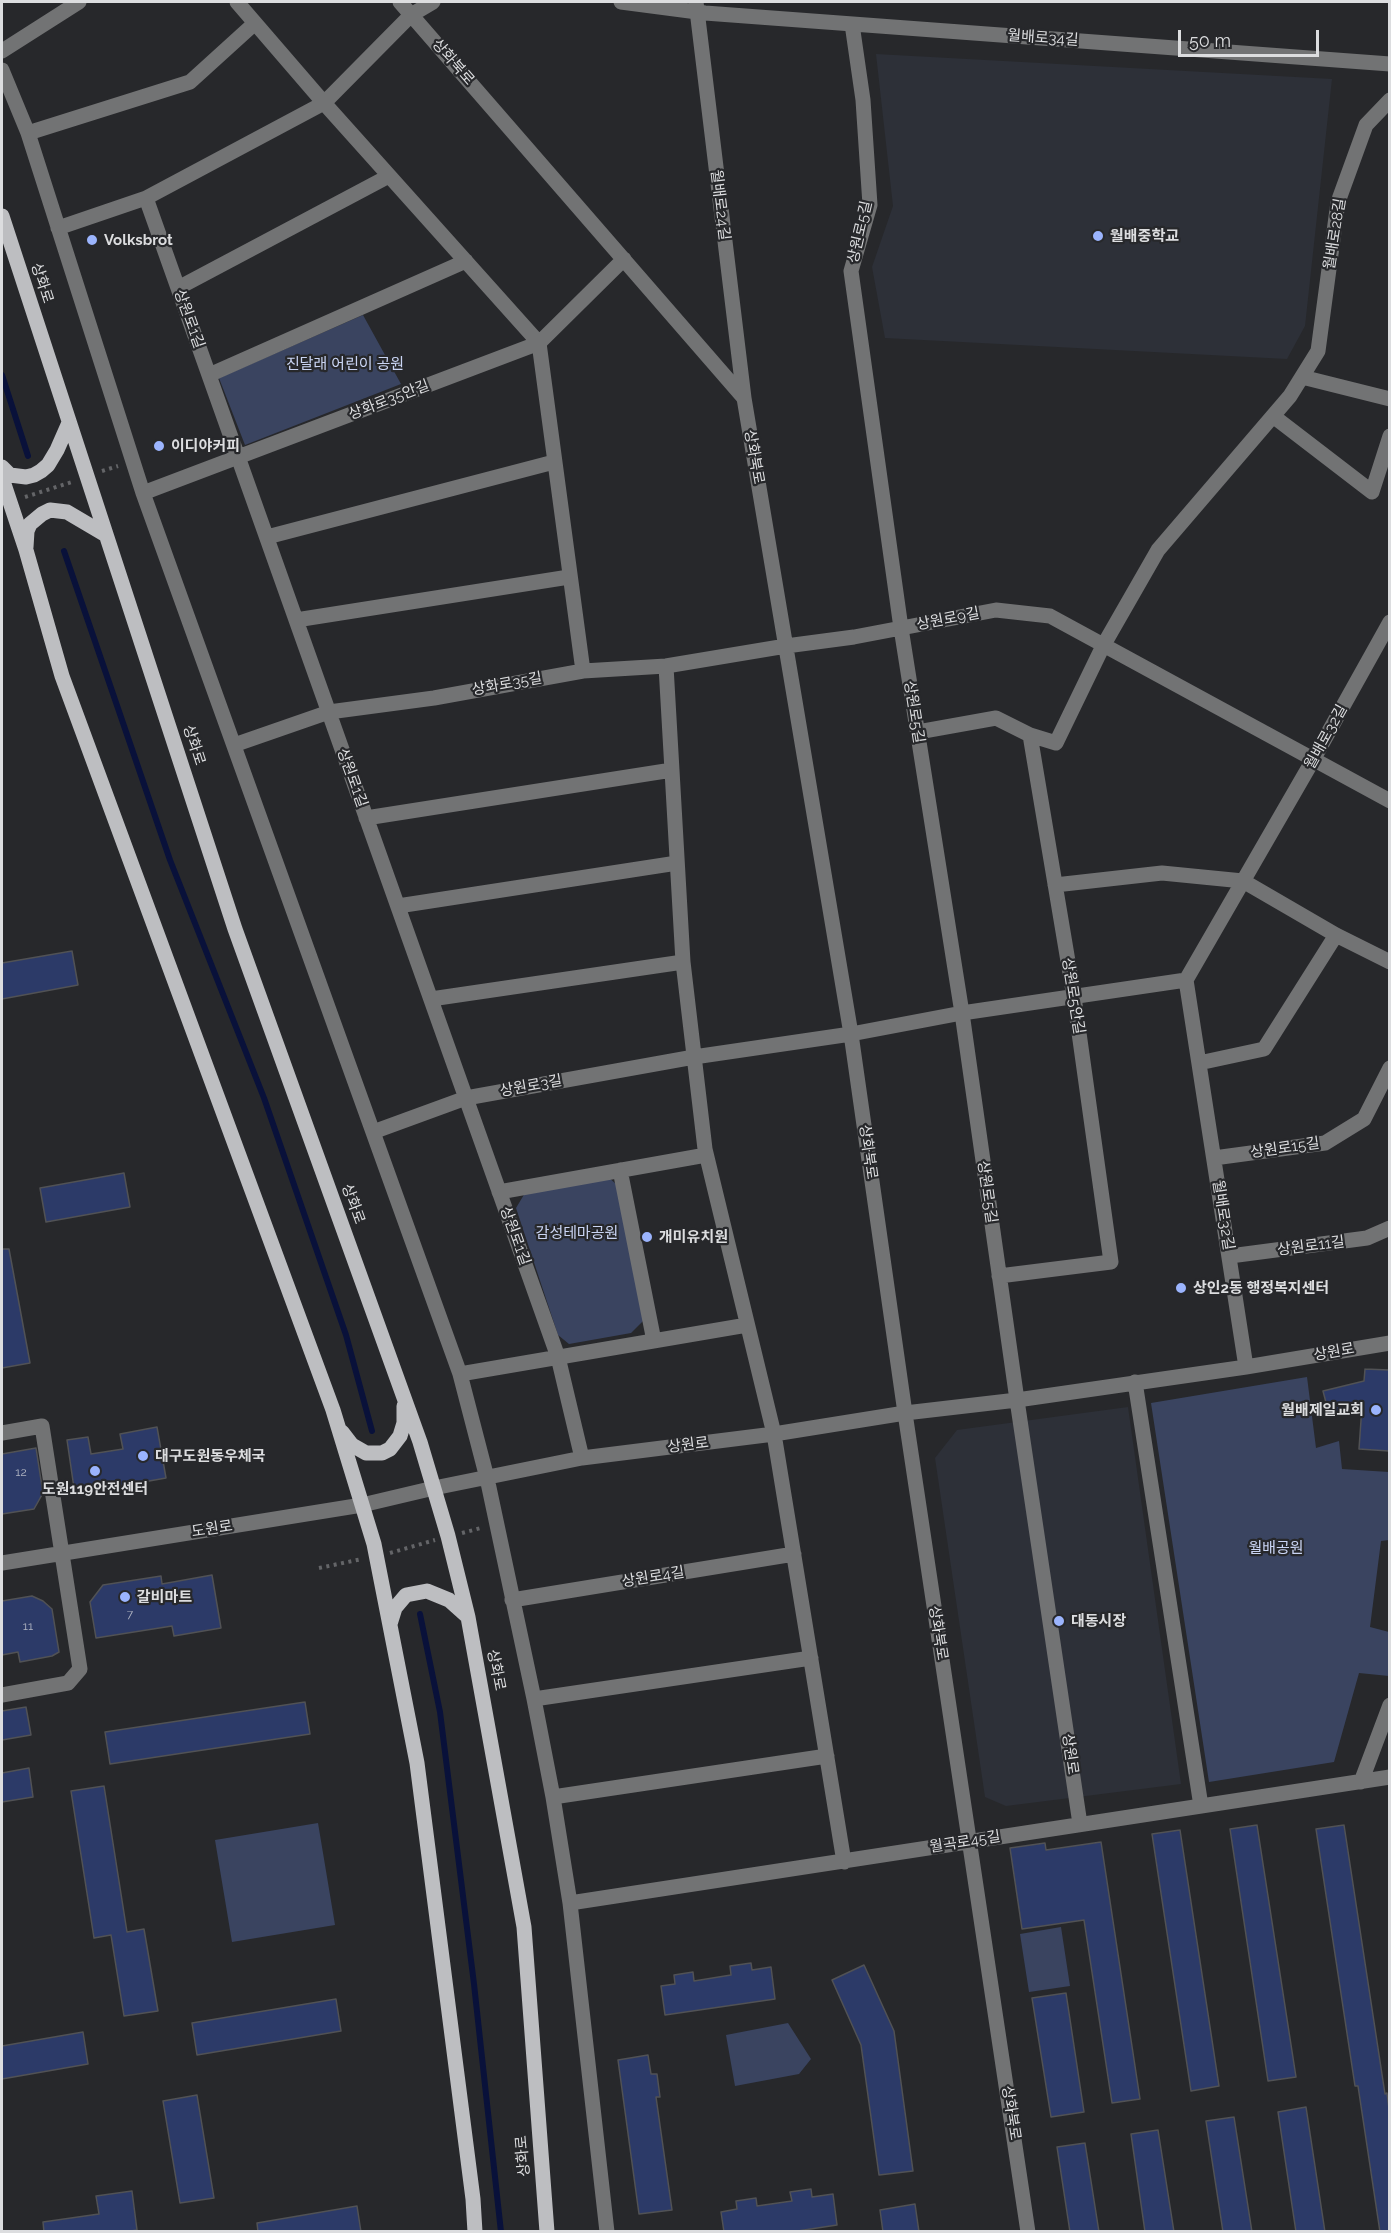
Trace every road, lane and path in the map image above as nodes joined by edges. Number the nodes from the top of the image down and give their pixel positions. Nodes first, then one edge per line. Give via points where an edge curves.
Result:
1 (79, 2) edge
2 (237, 2) edge
3 (400, 2) edge
4 (433, 2) edge
5 (621, 2) edge
6 (696, 7) edge
7 (411, 15) junction
8 (255, 23) junction
9 (852, 24) junction
10 (2, 51) edge
11 (1389, 64) edge
12 (2, 70) edge
13 (1389, 100) edge
14 (324, 103) junction
15 (28, 133) junction
16 (389, 176) junction
17 (146, 198) junction
18 (2, 216) edge
19 (58, 228) junction
20 (624, 259) junction
21 (466, 261) junction
22 (178, 288) junction
23 (539, 343) junction
24 (209, 375) junction
25 (1302, 377) junction
26 (744, 398) junction
27 (1389, 399) edge
28 (1273, 416) junction
29 (68, 424) junction
30 (1389, 436) edge
31 (238, 457) junction
32 (133, 460) junction
33 (554, 462) junction
34 (2, 467) edge
35 (87, 477) junction
36 (2, 478) edge
37 (143, 493) junction
38 (9, 502) junction
39 (106, 535) junction
40 (267, 537) junction
41 (26, 550) junction
42 (569, 577) junction
43 (296, 620) junction
44 (1389, 622) edge
45 (901, 628) junction
46 (786, 646) junction
47 (1103, 646) junction
48 (666, 666) junction
49 (583, 670) junction
50 (329, 712) junction
51 (918, 732) junction
52 (1030, 735) junction
53 (234, 745) junction
54 (1313, 760) junction
55 (672, 770) junction
56 (1389, 801) edge
57 (366, 818) junction
58 (677, 863) junction
59 (1243, 881) junction
60 (1055, 885) junction
61 (398, 906) junction
62 (1336, 935) junction
63 (683, 962) junction
64 (1389, 962) edge
65 (1186, 980) junction
66 (1074, 997) junction
67 (431, 999) junction
68 (962, 1013) junction
69 (851, 1034) junction
70 (694, 1057) junction
71 (1199, 1063) junction
72 (1387, 1078) edge
73 (466, 1098) junction
74 (373, 1132) junction
75 (706, 1155) junction
76 (1214, 1158) junction
77 (620, 1170) junction
78 (499, 1192) junction
79 (1389, 1228) edge
80 (1230, 1256) junction
81 (999, 1276) junction
82 (747, 1325) junction
83 (654, 1341) junction
84 (1389, 1343) edge
85 (558, 1357) junction
86 (1246, 1367) junction
87 (460, 1374) junction
88 (1135, 1382) junction
89 (404, 1397) junction
90 (1017, 1400) junction
91 (905, 1413) junction
92 (337, 1425) junction
93 (2, 1433) edge
94 (774, 1434) junction
95 (582, 1458) junction
96 (487, 1478) junction
97 (434, 1488) junction
98 (362, 1505) junction
99 (496, 1524) junction
100 (448, 1536) junction
101 (62, 1552) junction
102 (794, 1554) junction
103 (376, 1556) junction
104 (2, 1563) edge
105 (319, 1568) dead end
106 (512, 1600) junction
107 (468, 1617) junction
108 (390, 1624) junction
109 (811, 1658) junction
110 (2, 1695) edge
111 (534, 1699) junction
112 (1389, 1705) edge
113 (827, 1756) junction
114 (1389, 1777) edge
115 (1361, 1782) junction
116 (553, 1797) junction
117 (1201, 1806) junction
118 (1080, 1824) junction
119 (970, 1840) junction
120 (843, 1862) junction
121 (570, 1904) junction
122 (475, 2232) edge
123 (547, 2232) edge
124 (607, 2232) edge
125 (1028, 2232) edge

1 - 10 street
2 - 8 street
3 - 7 street, 상화북로
4 - 7 street
5 - 6 street
6 - 9 street, 월배로34길
6 - 26 street, 월배로24길
7 - 14 street
7 - 20 street, 상화북로
8 - 14 street
8 - 15 street via 190,82
9 - 11 street, 월배로34길
9 - 45 street, 상원로5길 via 863,100 870,205 850,271
12 - 15 street
13 - 25 street, 월배로28길 via 1366,124 1338,202 1318,351
14 - 16 street
14 - 17 street
15 - 19 street
16 - 21 street
16 - 22 street
17 - 19 street
17 - 22 street, 상원로1길
18 - 29 main road, 상화로
19 - 32 street
20 - 23 street
20 - 26 street, 상화북로
21 - 23 street
21 - 24 street
22 - 24 street, 상원로1길
23 - 31 street, 상화로35안길
23 - 33 street
24 - 31 street, 상원로1길
25 - 27 street
25 - 28 street, 월배로28길
26 - 46 street, 상화북로
28 - 30 street via 1372,492
28 - 47 street, 월배로28길 via 1158,550
29 - 34 main road via 48,465 34,475 10,475
29 - 35 main road, 상화로
31 - 37 street, 상화로35안길
31 - 40 street, 상원로1길
32 - 35 path
32 - 37 street
33 - 40 street
33 - 42 street
35 - 38 path
35 - 39 main road, 상화로
36 - 38 main road
37 - 53 street
38 - 41 main road
39 - 41 main road via 68,512 50,510 30,524
39 - 89 main road, 상화로 via 235,929
40 - 43 street, 상원로1길
41 - 92 main road via 62,676
42 - 43 street
42 - 49 street
43 - 50 street, 상원로1길
44 - 54 street, 월배로32길
45 - 46 street, 상원로9길
45 - 47 street, 상원로9길 via 996,610 1050,616
45 - 51 street, 상원로5길
46 - 48 street, 상화로35길
46 - 69 street, 상화북로
47 - 52 street via 1056,743
47 - 54 street, 상원로9길
48 - 49 street, 상화로35길
48 - 55 street
49 - 50 street, 상화로35길 via 434,698
50 - 53 street, 상화로35길
50 - 57 street, 상원로1길
51 - 52 street via 996,718
51 - 68 street, 상원로5길
52 - 60 street, 상원로5안길
53 - 74 street
54 - 56 street, 상원로9길
54 - 59 street, 월배로32길
55 - 57 street
55 - 58 street
57 - 61 street, 상원로1길
58 - 61 street
58 - 63 street
59 - 60 street via 1162,873
59 - 62 street
59 - 65 street, 월배로32길
60 - 66 street, 상원로5안길
61 - 67 street, 상원로1길
62 - 64 street
62 - 71 street via 1264,1049
63 - 67 street
63 - 70 street
65 - 66 street
65 - 71 street, 월배로32길
66 - 68 street
66 - 81 street, 상원로5안길 via 1111,1262
67 - 73 street, 상원로1길
68 - 69 street
68 - 81 street, 상원로5길
69 - 70 street
69 - 91 street, 상화북로
70 - 73 street, 상원로3길
70 - 75 street
71 - 76 street, 월배로32길
72 - 76 street, 상원로15길 via 1364,1119 1325,1143
73 - 74 street, 상원로3길
73 - 78 street, 상원로1길
74 - 87 street
75 - 77 street
75 - 82 street
76 - 80 street, 월배로32길
77 - 78 street
77 - 83 street
78 - 85 street, 상원로1길
79 - 80 street, 상원로11길 via 1367,1238
80 - 86 street, 월배로32길
81 - 90 street, 상원로5길
82 - 83 street
82 - 94 street
83 - 85 street
84 - 86 street, 상원로
85 - 87 street
85 - 95 street, 상원로1길
86 - 88 street, 상원로
87 - 96 street
88 - 90 street, 상원로
88 - 117 street
89 - 92 main road via 400,1436 382,1453 366,1453 352,1445
89 - 97 main road, 상화로
90 - 91 street, 상원로
90 - 118 street, 상원로
91 - 94 street, 상원로
91 - 119 street, 상화북로
92 - 98 main road
93 - 101 street via 42,1426
94 - 95 street, 상원로
94 - 102 street
95 - 96 street, 상원로
96 - 97 street, 상원로
96 - 99 street
97 - 98 street, 상원로
97 - 100 main road, 상화로
98 - 101 street, 도원로
98 - 103 main road
99 - 100 path
99 - 106 street
100 - 103 path
100 - 107 main road, 상화로
101 - 104 street, 도원로
101 - 110 street via 80,1669 68,1683
102 - 106 street, 상원로4길
102 - 109 street
103 - 105 path
103 - 108 main road
106 - 111 street
107 - 108 main road via 449,1600 427,1591 406,1595 395,1608
107 - 123 main road, 상화로 via 524,1927
108 - 122 main road via 417,1763
109 - 111 street
109 - 113 street
111 - 116 street
112 - 115 street
113 - 116 street
113 - 120 street
114 - 115 street, 월곡로45길
115 - 117 street, 월곡로45길
116 - 121 street
117 - 118 street, 월곡로45길
118 - 119 street, 월곡로45길
119 - 120 street, 월곡로45길
119 - 125 street, 상화북로
120 - 121 street, 월곡로45길
121 - 124 street

